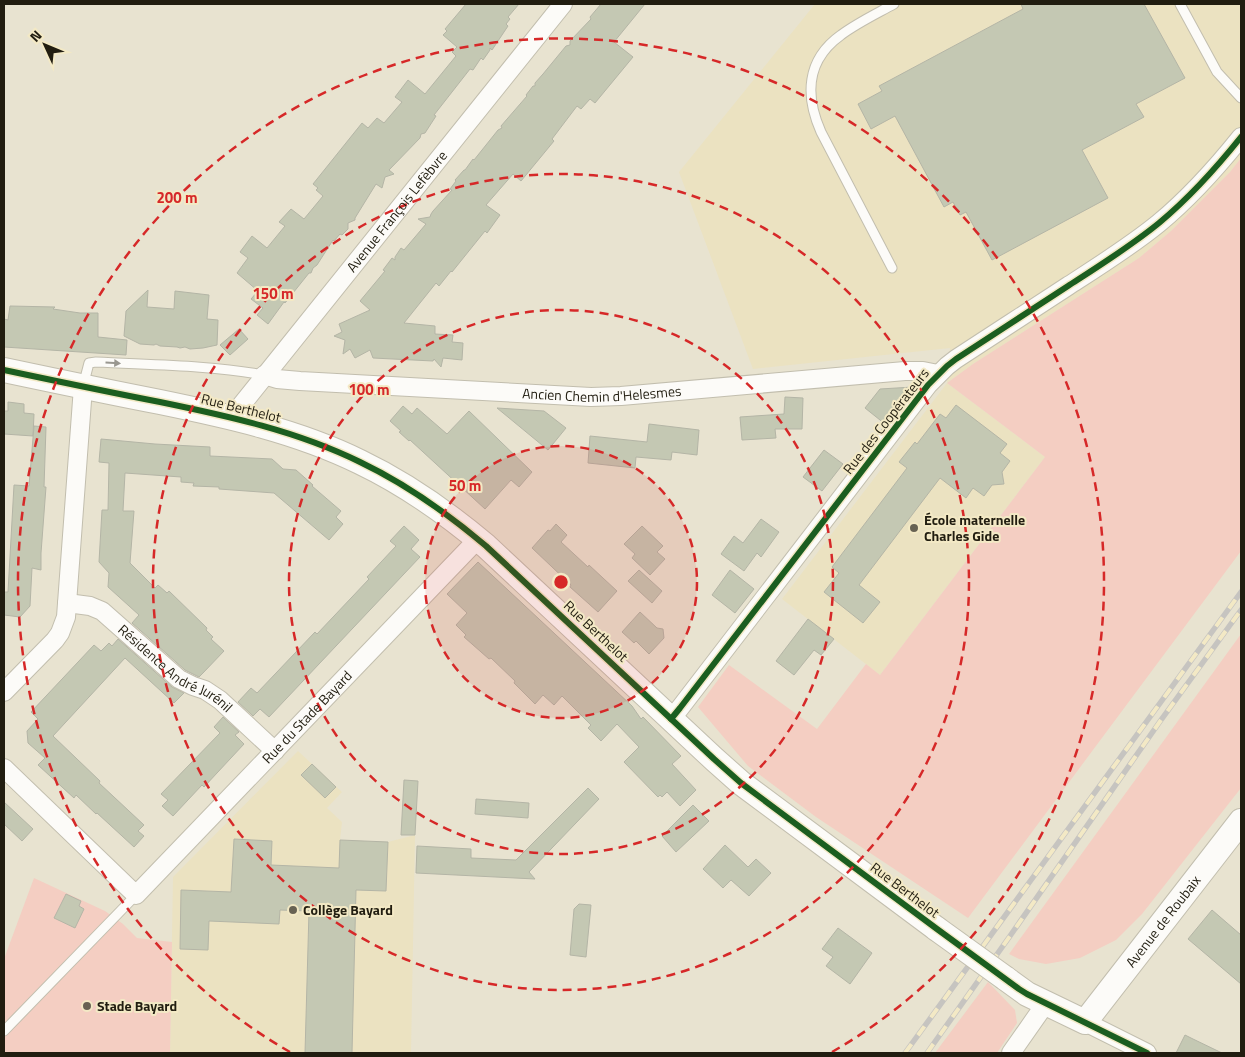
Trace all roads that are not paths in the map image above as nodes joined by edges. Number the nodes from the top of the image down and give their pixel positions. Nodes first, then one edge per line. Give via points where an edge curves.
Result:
1 (563, 4) edge
2 (894, 4) edge
3 (1180, 4) edge
4 (1241, 98) edge
5 (1241, 137) edge
6 (892, 268) dead end
7 (4, 370) edge
8 (938, 374) junction
9 (264, 375) junction
10 (83, 387) junction
11 (231, 418) junction
12 (478, 539) junction
13 (67, 603) junction
14 (4, 692) edge
15 (671, 719) junction
16 (275, 751) junction
17 (4, 768) edge
18 (1241, 822) edge
19 (136, 895) junction
20 (1046, 1003) junction
21 (1085, 1022) junction
22 (4, 1031) edge
23 (1011, 1053) edge
24 (1146, 1053) edge

1 - 9 street, Avenue François Lefèbvre
2 - 6 lane via 832,42 815,66 810,94 820,132
3 - 4 lane via 1217,72
5 - 8 street, Rue des Coopérateurs via 1202,182 1147,232
7 - 10 street, Rue Berthelot
8 - 9 street, Ancien Chemin d'Helesmes via 905,371 599,397 300,381
8 - 15 street, Rue des Coopérateurs
10 -> 9 lane via 89,363 96,362
9 - 11 street, Avenue François Lefèbvre
10 - 11 street, Rue Berthelot
10 - 13 street
11 - 12 street, Rue Berthelot via 289,434 359,461 406,487
12 - 15 street, Rue Berthelot
12 - 16 street, Rue du Stade Bayard
13 - 14 street via 66,617 55,640
13 - 16 street, Résidence André Jurénil via 102,611 179,679 220,700
15 - 20 street, Rue Berthelot, bridge via 740,783 937,930 1027,994
16 - 19 street, Rue du Stade Bayard
17 - 19 street
18 - 21 street, Avenue de Roubaix
19 - 22 lane
20 - 21 street, Rue Berthelot
20 - 23 street
21 - 24 street

